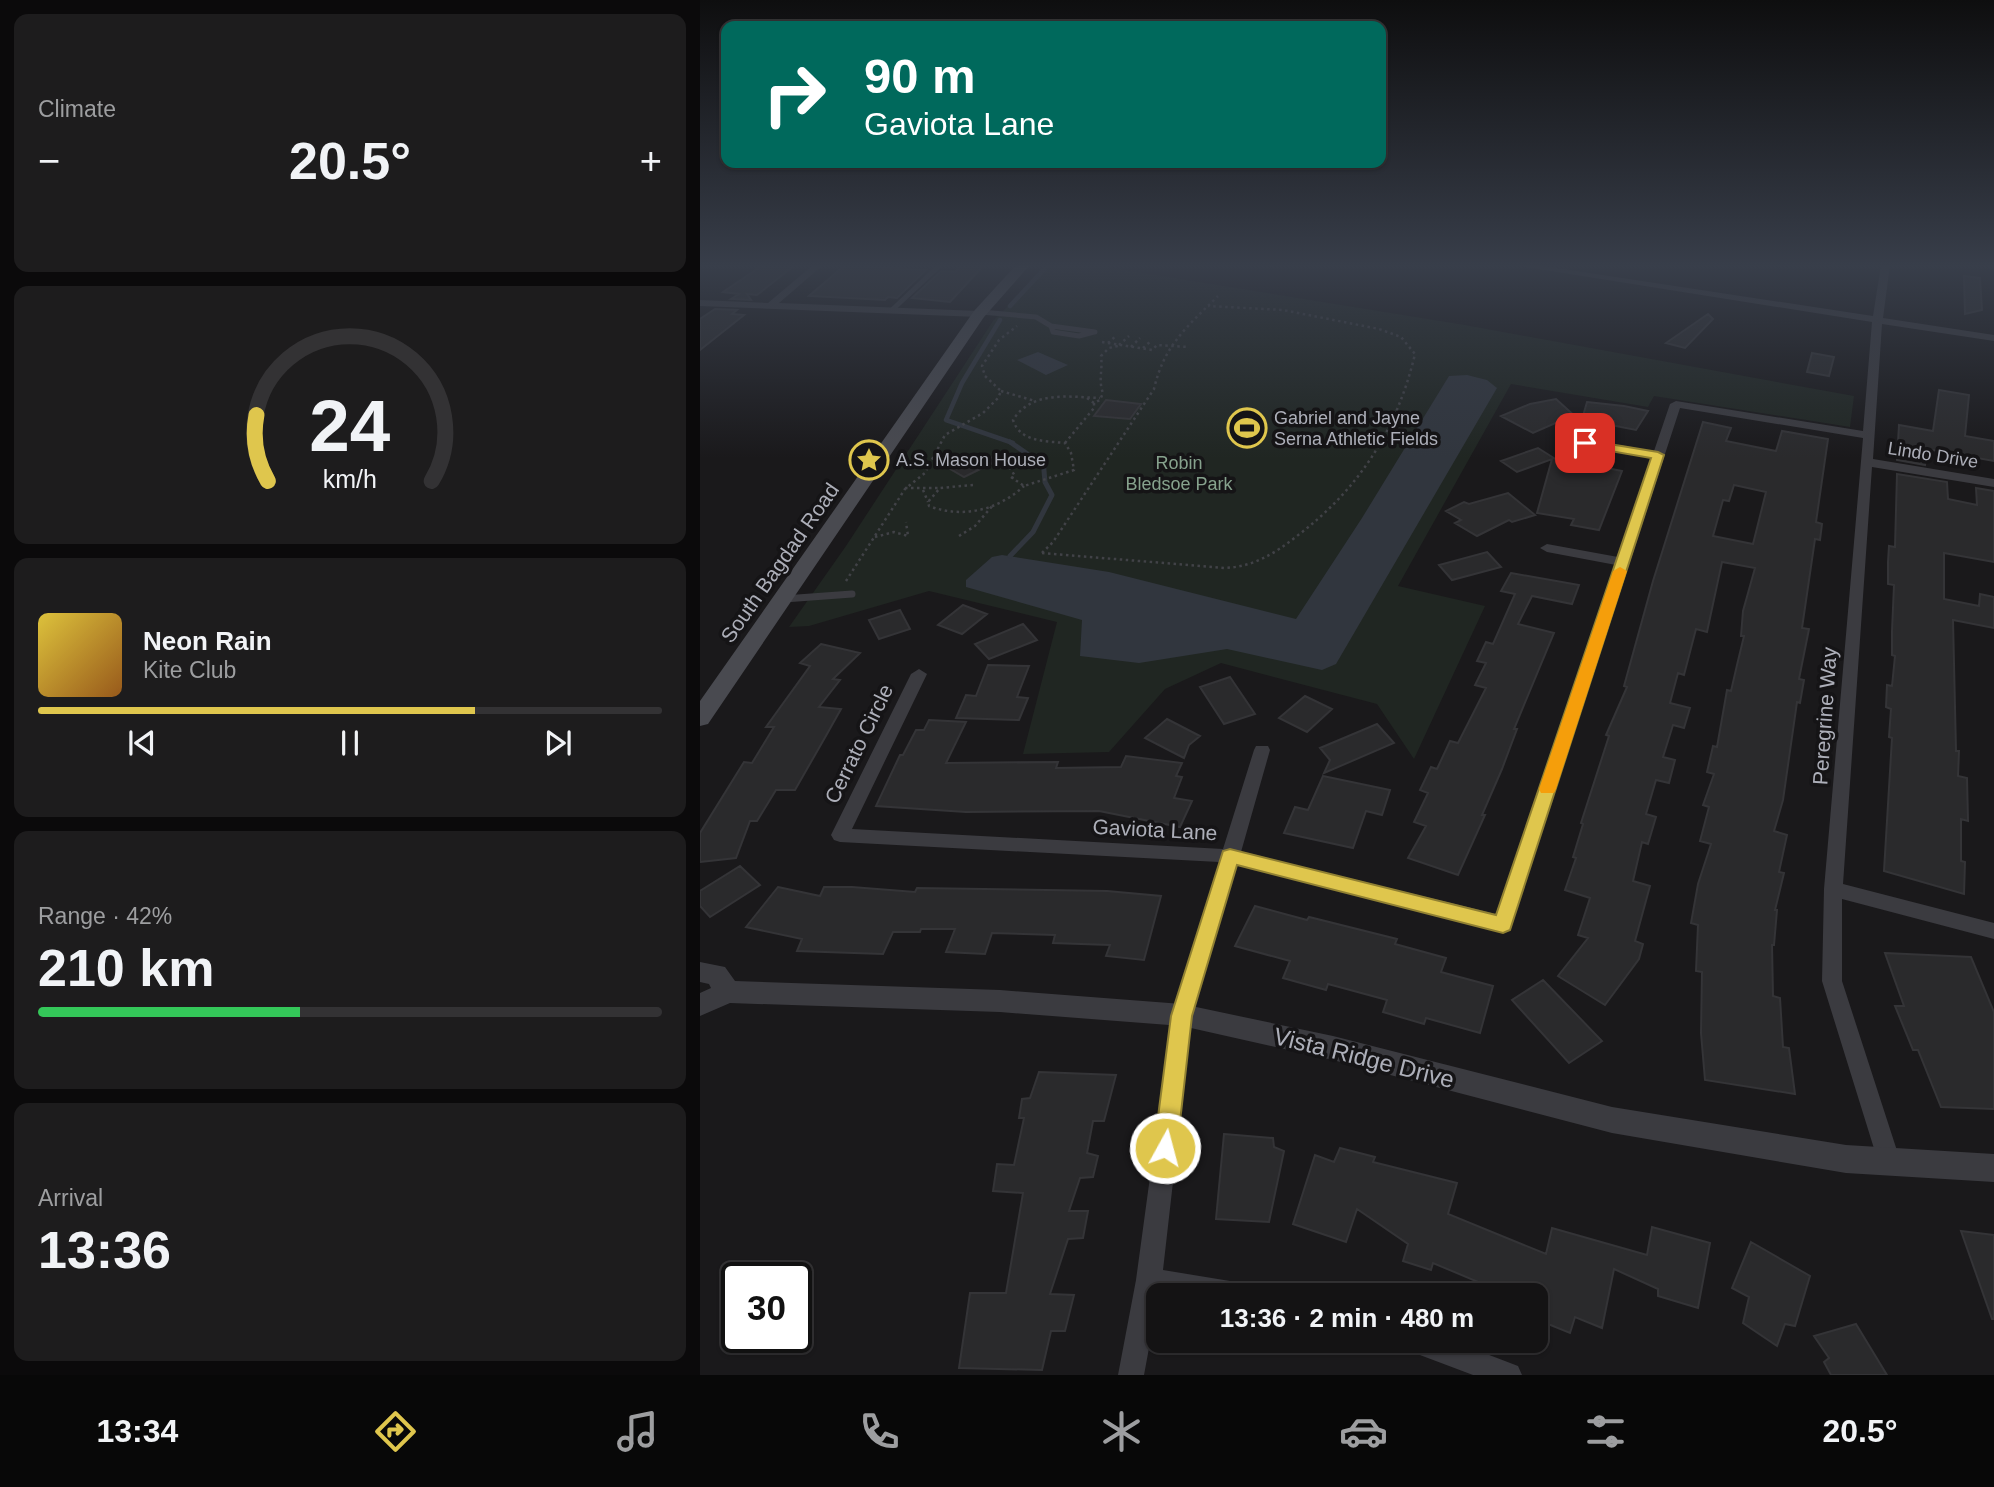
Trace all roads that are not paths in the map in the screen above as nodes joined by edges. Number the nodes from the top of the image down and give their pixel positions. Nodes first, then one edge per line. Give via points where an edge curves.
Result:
1 (969, 329) edge
2 (1052, 329) edge
3 (1077, 329) edge
4 (1875, 329) edge
5 (1936, 329) edge
6 (1994, 338) edge
7 (1868, 435) junction
8 (1585, 443) dead end
9 (1658, 455) junction
10 (1866, 462) junction
11 (1994, 483) edge
12 (1547, 548) dead end
13 (1623, 562) junction
14 (852, 594) dead end
15 (784, 599) junction
16 (919, 674) dead end
17 (700, 718) edge
18 (1262, 750) dead end
19 (840, 835) joint
20 (1230, 856) junction
21 (1833, 889) junction
22 (1994, 932) edge
23 (700, 972) edge
24 (728, 992) junction
25 (700, 1006) edge
26 (1182, 1016) junction
27 (1889, 1163) junction
28 (1994, 1168) edge
29 (1149, 1280) junction
30 (1166, 1283) edge
31 (1449, 1353) edge
32 (1131, 1375) edge
33 (1509, 1375) edge

1 - 15 main road, South Bagdad Road
2 - 3 lane via 1075,336 1095,332
4 - 7 street, Peregrine Way
5 - 6 street
7 - 9 street via 1675,404
7 - 10 street, Peregrine Way
8 - 9 street
9 - 13 street
10 - 11 street, Lindo Drive
10 - 21 street, Peregrine Way
12 - 13 street
13 - 20 street, Gaviota Lane via 1503,925
14 - 15 lane
15 - 17 main road, South Bagdad Road
16 - 19 street, Cerrato Circle
18 - 20 street
19 - 20 street, Gaviota Lane
20 - 26 street
21 - 22 street
21 - 27 street, Peregrine Way via 1832,981
23 - 24 street via 716,974
24 - 25 street, Vista Ridge Drive
24 - 26 street, Vista Ridge Drive via 1000,1002
26 - 27 street, Vista Ridge Drive via 1333,1048 1612,1120
26 - 29 street
27 - 28 street, Vista Ridge Drive
29 - 30 street
29 - 32 street
31 - 33 street

